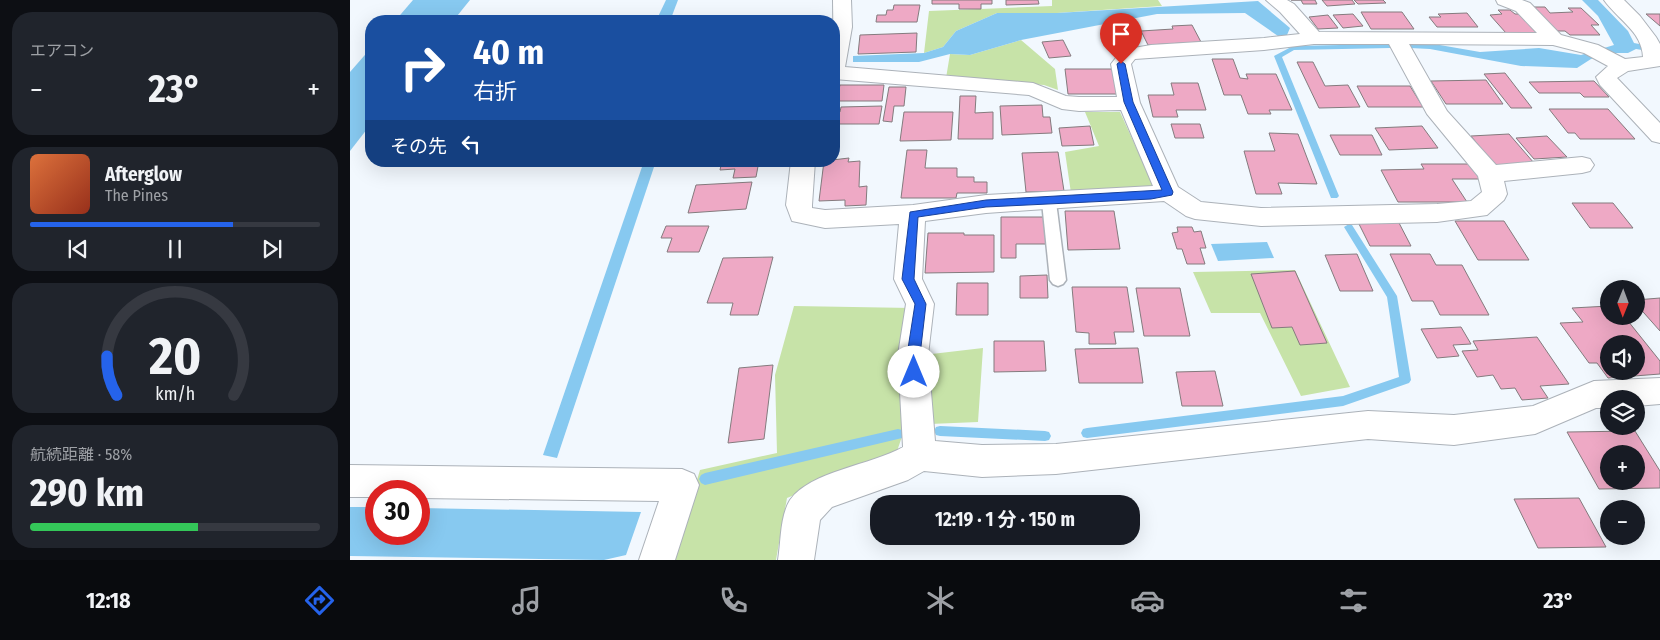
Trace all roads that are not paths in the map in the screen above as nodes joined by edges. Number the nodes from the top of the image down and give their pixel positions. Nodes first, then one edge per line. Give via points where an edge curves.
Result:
1 (842, 0) edge
2 (1275, 0) edge
3 (1505, 0) edge
4 (1613, 0) edge
5 (840, 38) edge
6 (1314, 38) junction
7 (1396, 38) junction
8 (1554, 40) junction
9 (1654, 45) edge
10 (1616, 61) junction
11 (840, 73) edge
12 (1128, 102) junction
13 (1660, 136) edge
14 (1582, 165) dead end
15 (802, 167) edge
16 (1490, 174) junction
17 (1168, 192) junction
18 (1049, 202) junction
19 (913, 214) junction
20 (1058, 280) dead end
21 (1660, 391) edge
22 (920, 455) junction
23 (350, 481) edge
24 (657, 560) edge
25 (796, 560) edge

1 - 5 street
2 - 6 street via 1293,14
3 - 8 street via 1523,7
4 - 9 street
6 - 7 street
6 - 12 street via 1129,54 1121,64
7 - 8 street
7 - 16 street via 1438,114
8 - 10 street via 1591,49
9 - 10 street via 1653,62
10 - 13 street via 1606,77
11 - 12 street via 1033,89 1062,102 1079,104
12 - 17 street
14 - 16 street
15 - 19 street via 800,216 825,219
16 - 17 street via 1495,194 1478,209 1437,213 1260,217 1196,210
17 - 18 street
18 - 19 street via 986,204
18 - 20 lane
19 - 22 street via 908,279 920,304 913,355
21 - 22 street via 1594,395 1535,420 1454,430 1368,425 1056,459 982,461
22 - 25 street via 896,469 820,494 803,512
23 - 24 street via 682,486

